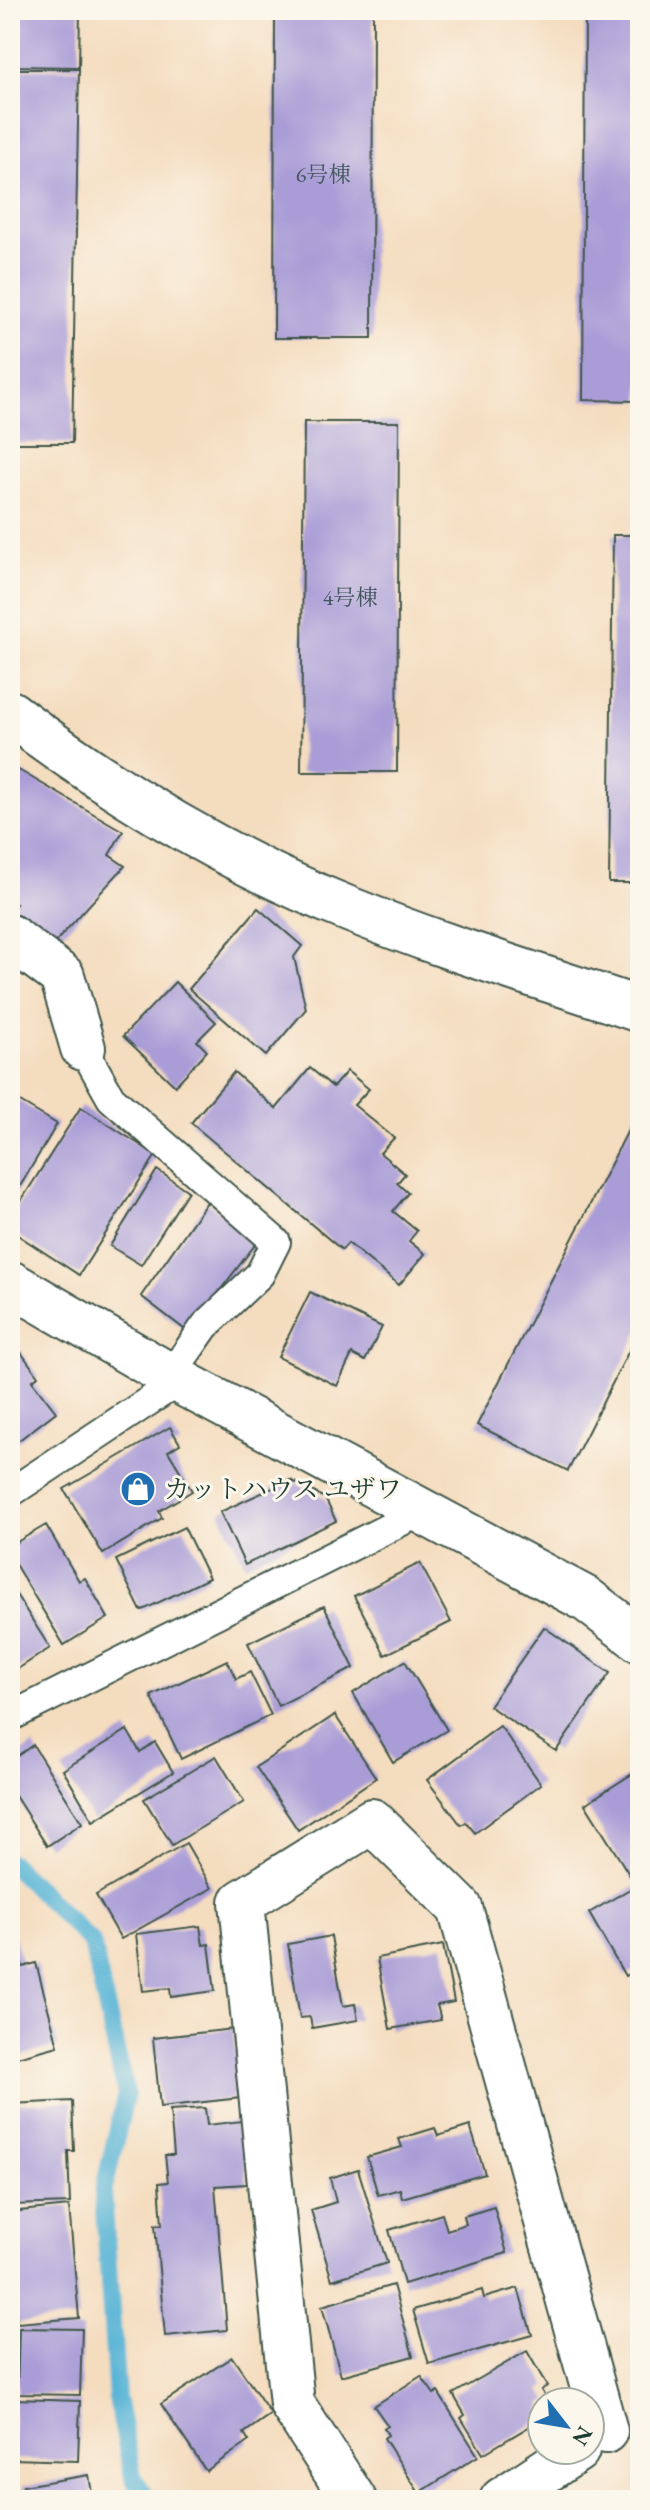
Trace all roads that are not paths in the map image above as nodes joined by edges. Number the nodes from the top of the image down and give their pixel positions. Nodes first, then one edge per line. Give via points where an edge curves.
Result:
1 (10, 713) edge
2 (10, 937) edge
3 (640, 1010) edge
4 (83, 1048) joint
5 (10, 1283) edge
6 (174, 1378) junction
7 (10, 1493) edge
8 (420, 1512) junction
9 (640, 1640) edge
10 (10, 1717) edge
11 (589, 2386) edge
12 (557, 2466) edge
13 (354, 2500) edge
14 (502, 2500) edge

1 - 3 street via 87,772 214,846 319,896
2 - 4 street via 62,976
4 - 6 lane via 111,1098 276,1242 260,1274 205,1326
5 - 6 street
6 - 7 lane
6 - 8 street
8 - 9 street via 586,1599
8 - 10 lane
11 - 13 street via 460,1908 372,1821 242,1902 292,2404
12 - 14 street

